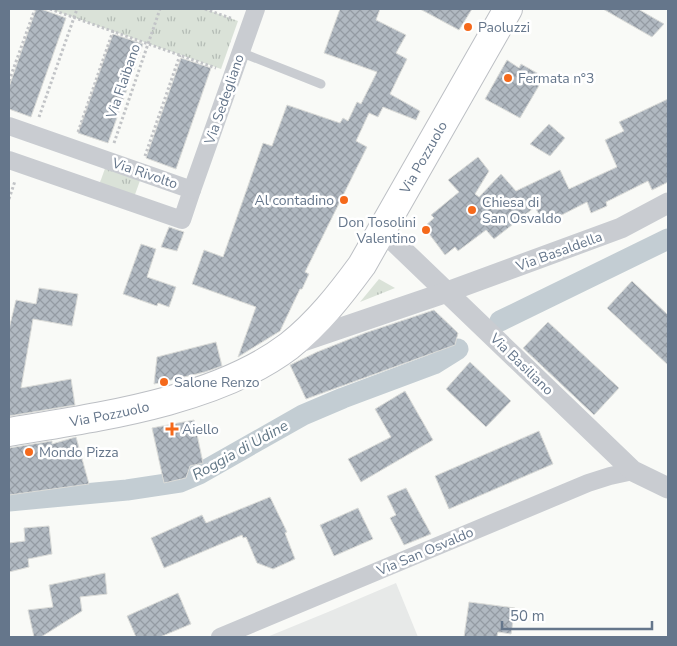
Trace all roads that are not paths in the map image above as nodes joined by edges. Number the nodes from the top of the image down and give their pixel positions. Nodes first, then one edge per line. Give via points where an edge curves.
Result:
1 (508, 9) edge
2 (253, 17) edge
3 (240, 52) junction
4 (321, 84) dead end
5 (9, 126) edge
6 (9, 160) edge
7 (192, 190) junction
8 (668, 203) edge
9 (382, 230) junction
10 (446, 292) junction
11 (289, 345) junction
12 (9, 432) edge
13 (633, 471) junction
14 (668, 488) edge
15 (220, 637) edge

1 - 9 main road, Via Pozzuolo
2 - 3 street, Via Sedegliano
3 - 4 lane
3 - 7 street, Via Sedegliano
5 - 7 street, Via Rivolto
6 - 7 street, Via Rivolto via 182,220
8 - 10 street, Via Basaldella via 621,228
9 - 10 street, Via Basiliano
9 - 11 main road, Via Pozzuolo via 362,265 336,300
10 - 11 street, Via Pozzuolo
10 - 13 street, Via Basiliano
11 - 12 main road, Via Pozzuolo via 248,370 179,398
13 - 14 street, Via Basiliano
13 - 15 street, Via San Osvaldo via 588,483

